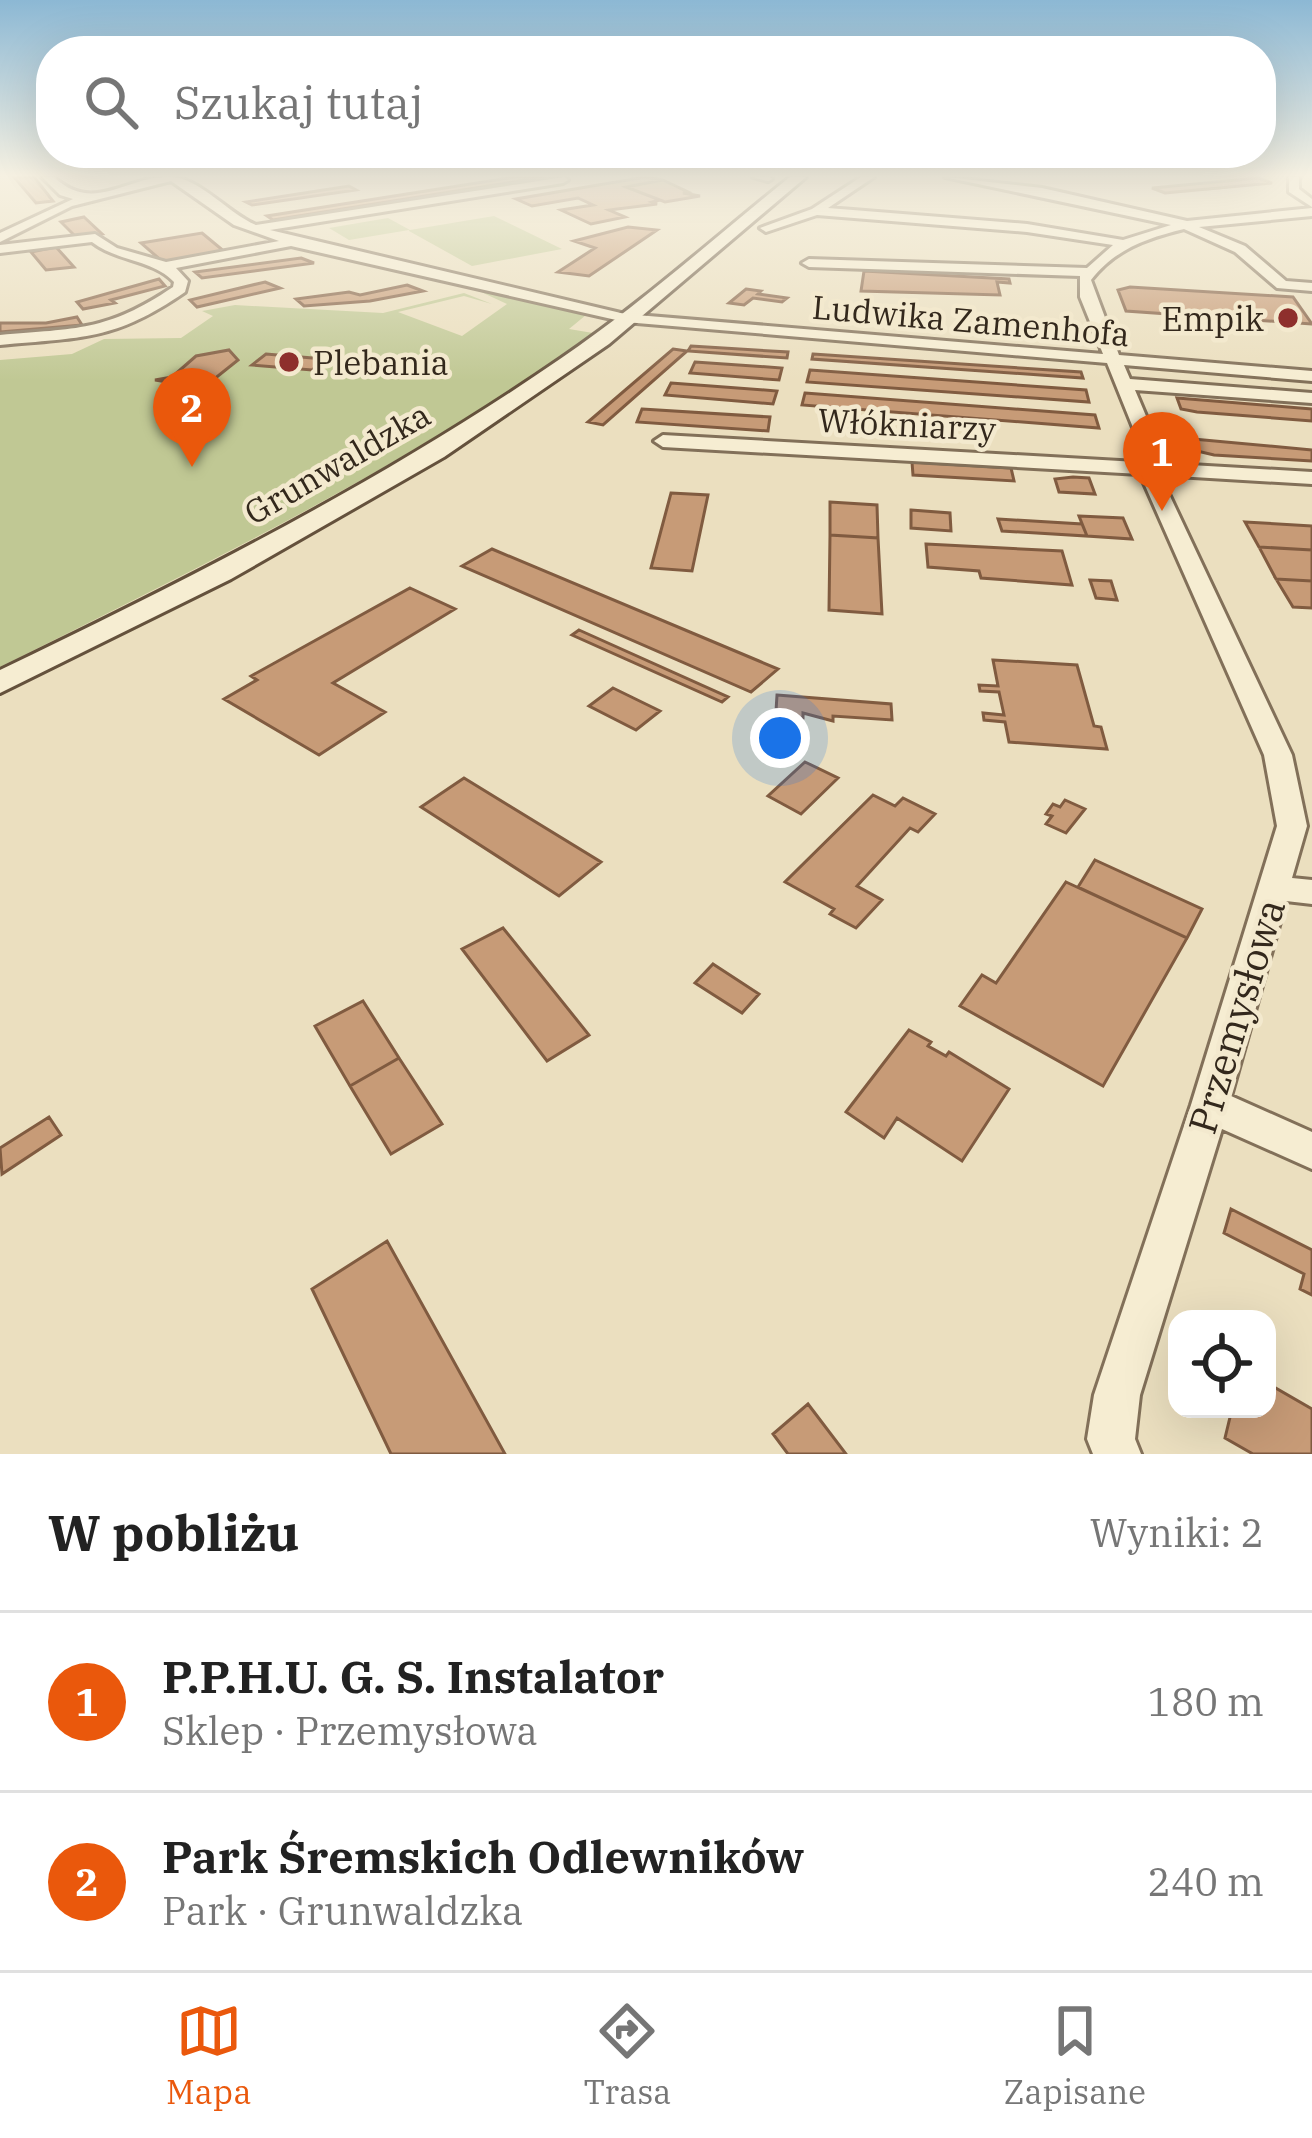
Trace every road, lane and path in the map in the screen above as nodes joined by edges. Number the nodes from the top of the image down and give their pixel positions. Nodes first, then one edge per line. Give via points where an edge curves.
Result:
1 (36, 245) edge
2 (104, 245) edge
3 (277, 245) edge
4 (305, 245) edge
5 (716, 245) edge
6 (1119, 245) edge
7 (1232, 245) edge
8 (0, 249) edge
9 (809, 262) dead end
10 (166, 266) junction
11 (1088, 272) junction
12 (1312, 287) edge
13 (626, 318) junction
14 (0, 340) edge
15 (1118, 373) junction
16 (1312, 376) edge
17 (1312, 398) edge
18 (663, 441) dead end
19 (1147, 468) junction
20 (1312, 478) edge
21 (0, 683) edge
22 (1275, 888) junction
23 (1312, 892) edge
24 (1210, 1105) junction
25 (1312, 1151) edge
26 (1117, 1454) edge

1 - 8 street
2 - 10 street
3 - 10 street
4 - 13 street, Ludwika Zamenhofa
5 - 13 main road, Grunwaldzka
6 - 11 street
7 - 12 street via 1282,285
9 - 11 street
10 - 14 street via 180,290 125,324
11 - 15 street, Przemysłowa via 1087,297
13 - 15 street, Ludwika Zamenhofa
13 - 21 main road, Grunwaldzka via 569,363 379,481
15 - 16 street, Ludwika Zamenhofa
15 - 17 street
15 - 19 street, Przemysłowa via 1144,435
18 - 19 street, Włókniarzy
19 - 20 street, Włókniarzy
19 - 22 street, Przemysłowa via 1278,755 1292,826
22 - 23 street
22 - 24 street, Przemysłowa
24 - 25 street
24 - 26 street, Przemysłowa via 1117,1396

